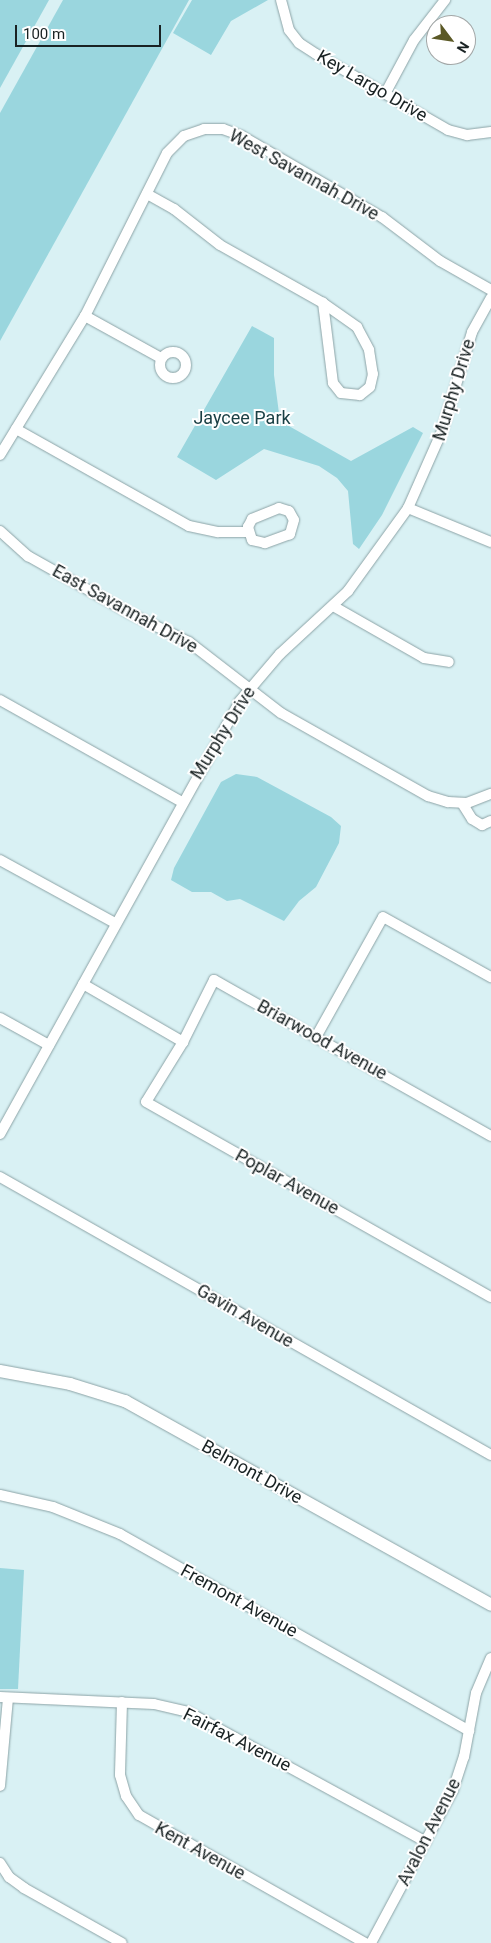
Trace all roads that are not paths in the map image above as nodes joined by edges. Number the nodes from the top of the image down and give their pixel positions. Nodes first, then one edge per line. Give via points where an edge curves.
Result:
1 (281, 0) edge
2 (440, 2) edge
3 (385, 94) junction
4 (491, 132) edge
5 (147, 194) junction
6 (491, 290) edge
7 (491, 298) edge
8 (324, 302) junction
9 (85, 316) junction
10 (161, 358) dead end
11 (16, 429) junction
12 (0, 455) edge
13 (408, 508) junction
14 (0, 530) edge
15 (248, 532) junction
16 (491, 542) edge
17 (333, 606) junction
18 (449, 662) dead end
19 (250, 687) junction
20 (0, 700) edge
21 (491, 794) edge
22 (182, 802) junction
23 (462, 803) junction
24 (491, 821) edge
25 (0, 860) edge
26 (114, 924) junction
27 (491, 977) edge
28 (83, 984) junction
29 (0, 1018) edge
30 (316, 1037) junction
31 (183, 1042) junction
32 (49, 1045) junction
33 (0, 1134) edge
34 (491, 1136) edge
35 (0, 1177) edge
36 (491, 1297) edge
37 (0, 1371) edge
38 (491, 1455) edge
39 (0, 1495) edge
40 (491, 1605) edge
41 (491, 1658) edge
42 (4, 1698) edge
43 (122, 1702) junction
44 (469, 1731) junction
45 (0, 1786) edge
46 (426, 1842) junction
47 (0, 1863) edge
48 (122, 1943) edge
49 (365, 1943) edge
50 (371, 1943) edge

1 - 3 street, Key Largo Drive via 289,30 299,43
2 - 3 street via 414,40
3 - 4 street, Key Largo Drive via 448,130 467,135
5 - 6 street, West Savannah Drive via 167,153 184,136 204,129 223,129 242,136 382,218 440,261
5 - 8 street via 174,209 220,245
5 - 9 street, West Savannah Drive
7 - 13 street, Murphy Drive via 472,332 442,431
8 - 8 street via 357,327 369,350 372,381 360,395 342,393 334,382
9 - 10 street
9 - 11 street
11 - 12 street
11 - 15 street via 189,526 218,532
13 - 16 street
13 - 17 street, Murphy Drive
14 - 19 street, East Savannah Drive via 28,556 129,613 189,642
15 - 15 street via 252,540 265,544 290,534 294,520 289,511 279,508 252,519
17 - 18 street via 424,658
17 - 19 street, Murphy Drive via 280,654
19 - 22 street, Murphy Drive
19 - 23 street, East Savannah Drive via 281,713 410,787 437,800
20 - 22 street
21 - 23 street
22 - 26 street, Murphy Drive
23 - 24 street via 477,822 482,825
25 - 26 street
26 - 28 street, Murphy Drive
27 - 30 street via 383,917
28 - 31 street
28 - 32 street, Murphy Drive
29 - 32 street
30 - 31 street, Briarwood Avenue via 214,980
30 - 34 street, Briarwood Avenue
31 - 36 street, Poplar Avenue via 146,1102
32 - 33 street, Murphy Drive
35 - 38 street, Gavin Avenue
37 - 40 street, Belmont Drive via 61,1382 124,1401
39 - 44 street, Fremont Avenue via 53,1507 120,1534
41 - 44 street, Avalon Avenue via 476,1693
42 - 43 street, Fairfax Avenue
42 - 45 street
43 - 46 street, Fairfax Avenue via 172,1708 204,1719
43 - 49 street, Kent Avenue via 120,1775 126,1796 139,1815
44 - 46 street, Avalon Avenue via 453,1790
46 - 50 street, Avalon Avenue
47 - 48 street via 9,1877 24,1888

